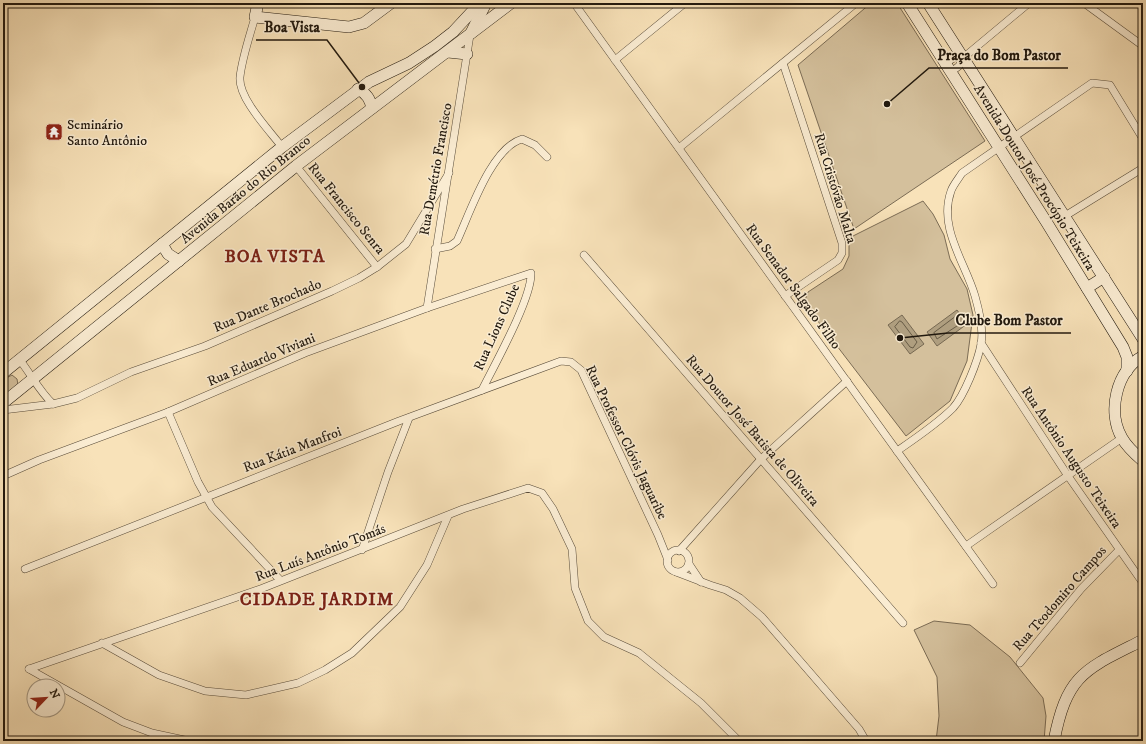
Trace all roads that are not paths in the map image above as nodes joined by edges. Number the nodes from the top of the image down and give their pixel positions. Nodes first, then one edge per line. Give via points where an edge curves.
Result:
1 (258, 3) edge
2 (391, 3) edge
3 (480, 3) edge
4 (486, 3) edge
5 (511, 3) edge
6 (574, 3) edge
7 (685, 3) edge
8 (856, 3) edge
9 (907, 3) edge
10 (928, 3) edge
11 (1028, 3) edge
12 (1084, 3) edge
13 (255, 16) junction
14 (470, 35) junction
15 (1143, 46) edge
16 (448, 52) junction
17 (467, 54) junction
18 (963, 58) junction
19 (615, 60) junction
20 (783, 63) junction
21 (948, 67) junction
22 (358, 90) junction
23 (372, 108) junction
24 (1014, 136) junction
25 (1143, 139) edge
26 (282, 147) junction
27 (998, 147) junction
28 (678, 148) junction
29 (547, 157) dead end
30 (296, 166) junction
31 (1143, 168) edge
32 (449, 173) junction
33 (1064, 216) junction
34 (162, 244) junction
35 (435, 249) junction
36 (584, 255) dead end
37 (179, 261) junction
38 (377, 267) junction
39 (531, 273) joint
40 (1104, 277) junction
41 (1087, 288) junction
42 (785, 296) junction
43 (427, 308) junction
44 (1143, 339) edge
45 (981, 343) junction
46 (1143, 356) edge
47 (19, 359) junction
48 (571, 362) joint
49 (1127, 371) junction
50 (3, 374) edge
51 (33, 378) junction
52 (847, 381) junction
53 (482, 390) junction
54 (3, 403) edge
55 (53, 404) junction
56 (3, 410) edge
57 (168, 412) junction
58 (409, 418) junction
59 (1122, 438) junction
60 (897, 451) junction
61 (761, 459) junction
62 (1143, 461) edge
63 (3, 476) edge
64 (1068, 476) junction
65 (206, 496) junction
66 (448, 516) junction
67 (658, 535) junction
68 (966, 546) junction
69 (362, 550) junction
70 (1119, 550) junction
71 (676, 552) junction
72 (668, 560) junction
73 (689, 564) junction
74 (25, 569) dead end
75 (676, 572) junction
76 (280, 580) junction
77 (701, 582) junction
78 (1143, 583) edge
79 (993, 584) dead end
80 (903, 623) dead end
81 (1143, 640) edge
82 (102, 643) junction
83 (1020, 663) dead end
84 (189, 741) edge
85 (739, 741) edge
86 (866, 741) edge
87 (1054, 741) edge

1 - 13 main road
2 - 13 main road via 364,23 349,27
3 - 22 main road, Avenida Barão do Rio Branco via 453,32 435,46
4 - 14 main road
5 - 14 main road, Avenida Barão do Rio Branco
6 - 19 street, Rua Senador Salgado Filho
7 - 19 street
8 - 20 street
9 - 21 main road, Avenida Doutor José Procópio Teixeira
10 - 18 main road, Avenida Doutor José Procópio Teixeira
11 - 18 street
12 - 15 street
13 - 26 street via 240,77 241,88 249,104
14 - 16 main road, Avenida Barão do Rio Branco
14 - 17 street, Rua Demétrio Francisco
16 - 17 main road
16 - 23 main road, Avenida Barão do Rio Branco
17 - 32 street, Rua Demétrio Francisco
18 - 21 street via 954,58
18 - 24 main road, Avenida Doutor José Procópio Teixeira
19 - 28 street, Rua Senador Salgado Filho
20 - 28 street
20 - 42 street, Rua Cristóvão Malta via 842,243 842,253 838,260
21 - 27 main road, Avenida Doutor José Procópio Teixeira
22 - 23 main road via 365,93
22 - 26 main road, Avenida Barão do Rio Branco
23 - 30 main road, Avenida Barão do Rio Branco
24 - 25 street via 1092,82 1110,85
24 - 27 street
24 - 33 main road, Avenida Doutor José Procópio Teixeira
26 - 34 main road, Avenida Barão do Rio Branco
27 - 41 main road, Avenida Doutor José Procópio Teixeira
27 - 45 street via 962,173 951,191 947,214 954,244 975,296 980,319
28 - 42 street, Rua Senador Salgado Filho
29 - 35 street via 535,145 522,139 506,148 481,186 457,241 450,246
30 - 37 main road, Avenida Barão do Rio Branco
30 - 38 street, Rua Francisco Senra
31 - 33 street
32 - 35 street, Rua Demétrio Francisco
32 - 38 street, Rua Dante Brochado via 406,244
33 - 40 main road, Avenida Doutor José Procópio Teixeira
34 - 37 main road via 168,254
34 - 47 main road, Avenida Barão do Rio Branco
35 - 43 street, Rua Demétrio Francisco
36 - 61 street, Rua Doutor José Batista de Oliveira
37 - 51 main road, Avenida Barão do Rio Branco
38 - 55 street, Rua Dante Brochado via 332,291 205,346 131,372 77,398
39 - 43 street, Rua Eduardo Viviani
39 - 53 street, Rua Lions Clube via 523,305
40 - 41 main road
40 - 44 main road, Avenida Doutor José Procópio Teixeira
41 - 49 main road, Avenida Doutor José Procópio Teixeira via 1123,347 1127,357
42 - 52 street, Rua Senador Salgado Filho
43 - 57 street, Rua Eduardo Viviani via 305,353
45 - 60 street via 964,390 954,407
45 - 64 street, Rua Antônio Augusto Teixeira
46 - 49 main road
47 - 50 main road, Avenida Barão do Rio Branco
47 - 51 street
48 - 53 street, Rua Kátia Manfroi via 560,361
48 - 67 street, Rua Professor Clóvis Jaguaribe via 581,370
49 - 59 main road via 1118,387 1115,404 1116,422
51 - 54 main road, Avenida Barão do Rio Branco
51 - 55 street via 41,392
52 - 60 street, Rua Senador Salgado Filho
52 - 61 street
53 - 58 street, Rua Kátia Manfroi
55 - 56 street, Rua Dante Brochado
57 - 63 street, Rua Eduardo Viviani
57 - 65 street
58 - 65 street, Rua Kátia Manfroi
58 - 69 street
59 - 62 main road
59 - 64 street
60 - 68 street, Rua Senador Salgado Filho
61 - 71 street
61 - 80 street, Rua Doutor José Batista de Oliveira
64 - 68 street
64 - 70 street, Rua Antônio Augusto Teixeira
65 - 74 street, Rua Kátia Manfroi
65 - 76 street via 212,507
66 - 69 street, Rua Luís Antônio Tomás
66 - 82 street via 427,565 400,607 352,654 298,683 246,695 205,691 159,675
66 - 85 street, Rua Luís Antônio Tomás via 528,488 542,493 553,509 572,549 575,588 588,621 604,637 638,653 701,703
67 - 71 street, Rua Professor Clóvis Jaguaribe
67 - 72 street, Rua Professor Clóvis Jaguaribe
68 - 79 street, Rua Senador Salgado Filho
69 - 76 street, Rua Luís Antônio Tomás
70 - 78 street, Rua Antônio Augusto Teixeira
70 - 83 street, Rua Teodomiro Campos via 1081,589
71 - 72 street
71 - 73 street via 688,556
72 - 75 street via 671,569
73 - 75 street via 685,570
73 - 77 street
75 - 77 street
76 - 82 street, Rua Luís Antônio Tomás
77 - 86 street via 726,590 740,598 762,617
81 - 87 main road via 1100,661 1075,683 1066,696 1058,718
82 - 84 street, Rua Luís Antônio Tomás via 29,669 124,722 152,733

